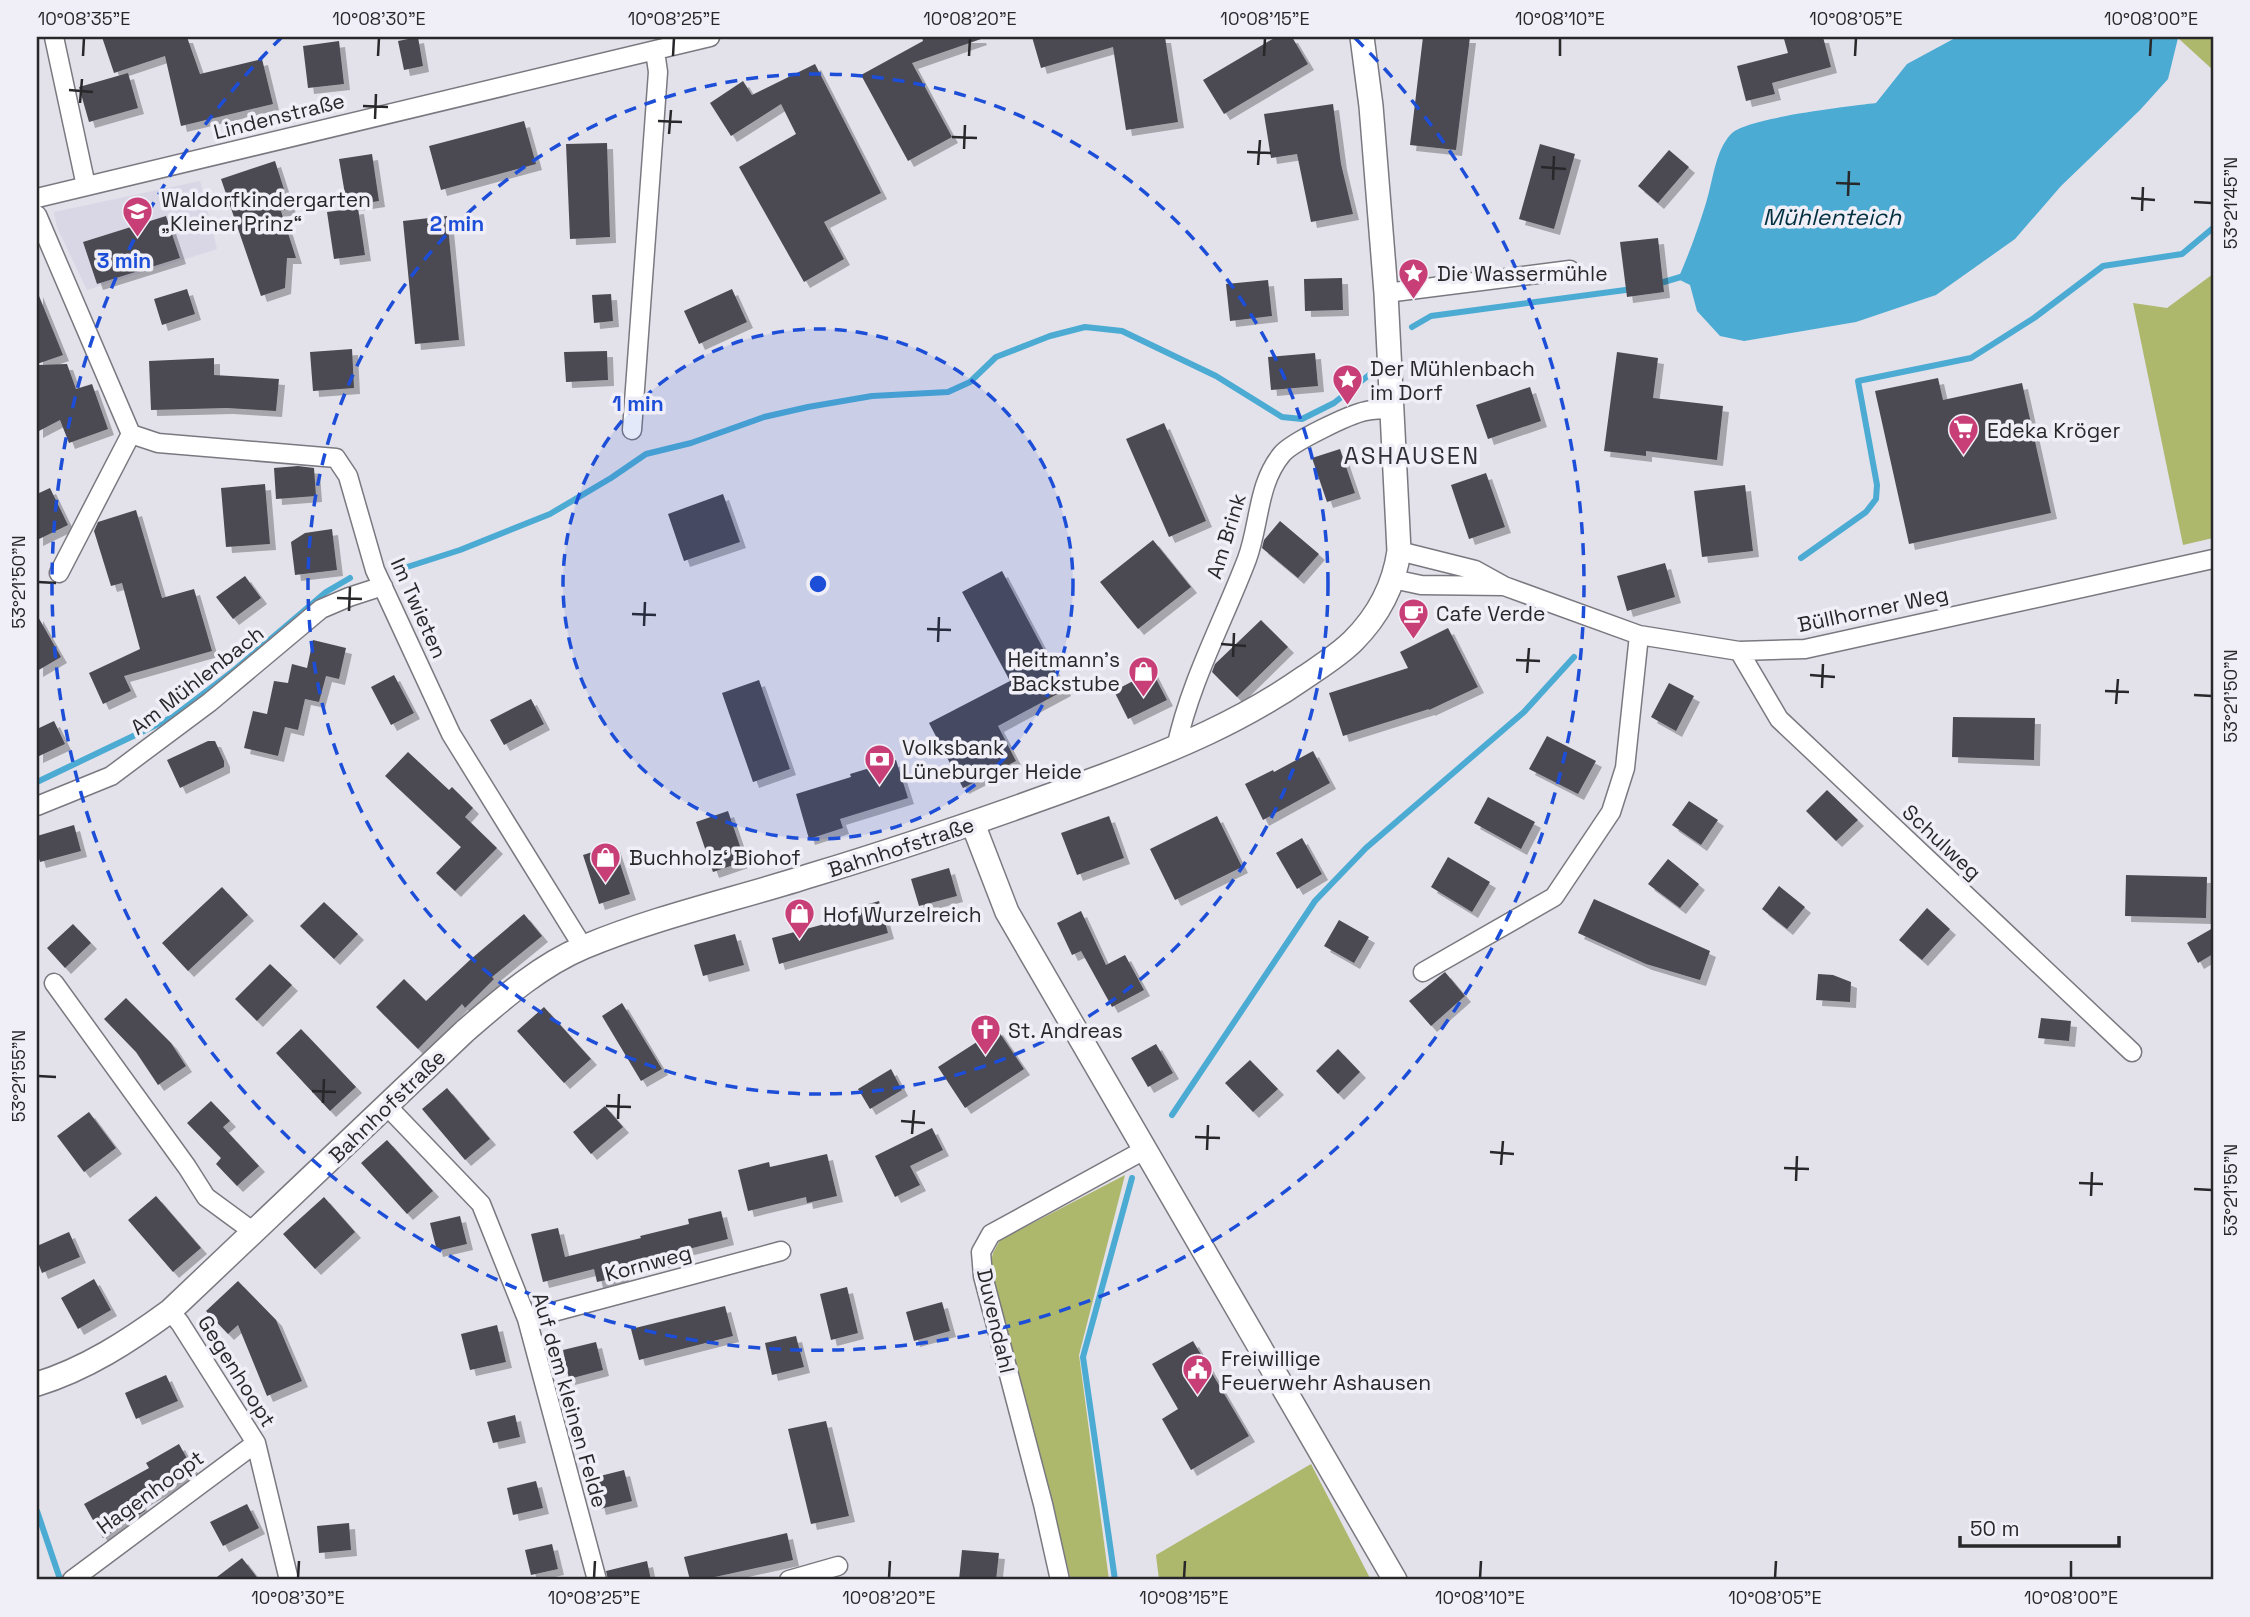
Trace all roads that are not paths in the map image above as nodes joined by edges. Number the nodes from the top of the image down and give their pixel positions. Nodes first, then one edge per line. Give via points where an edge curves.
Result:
1 (54, 37) edge
2 (710, 37) edge
3 (1362, 37) edge
4 (655, 51) junction
5 (86, 186) junction
6 (37, 198) edge
7 (37, 215) edge
8 (1570, 270) dead end
9 (1386, 293) junction
10 (1393, 409) junction
11 (632, 430) dead end
12 (131, 435) junction
13 (1399, 551) junction
14 (2213, 559) edge
15 (59, 573) dead end
16 (1393, 579) junction
17 (383, 586) junction
18 (1504, 586) junction
19 (1639, 635) junction
20 (1739, 651) junction
21 (1176, 748) junction
22 (37, 806) edge
23 (972, 824) junction
24 (583, 947) junction
25 (1423, 972) dead end
26 (54, 983) dead end
27 (2132, 1052) dead end
28 (387, 1106) junction
29 (1146, 1149) junction
30 (255, 1233) junction
31 (781, 1251) dead end
32 (170, 1311) junction
33 (527, 1319) junction
34 (37, 1384) edge
35 (256, 1443) junction
36 (838, 1566) dead end
37 (72, 1580) edge
38 (289, 1580) edge
39 (597, 1580) edge
40 (789, 1580) edge
41 (1060, 1580) edge
42 (1395, 1580) edge

1 - 5 street
2 - 4 street, Lindenstraße
3 - 9 street, Bahnhofstraße
4 - 5 street, Lindenstraße
4 - 11 street via 658,72
5 - 6 street, Lindenstraße
7 - 12 street
8 - 9 street
9 - 10 street, Bahnhofstraße
10 - 13 street, Bahnhofstraße
10 - 21 street, Am Brink via 1365,411 1303,438 1283,452 1263,491 1248,556 1183,714
12 - 15 street
12 - 17 street, Im Twieten via 158,443 336,458 348,476
13 - 16 street, Bahnhofstraße
13 - 18 street, Büllhorner Weg via 1475,570
14 - 20 street, Büllhorner Weg via 1805,649
16 - 18 street, Büllhorner Weg via 1429,585
16 - 21 street, Bahnhofstraße via 1374,617 1335,656 1248,714
17 - 22 street, Am Mühlenbach via 321,609 210,702 111,776
17 - 24 street, Im Twieten via 451,734
18 - 19 street, Büllhorner Weg
19 - 20 street, Büllhorner Weg
19 - 25 street via 1625,768 1611,813 1554,897
20 - 27 street, Schulweg via 1779,719
21 - 23 street, Bahnhofstraße
23 - 24 street, Bahnhofstraße
23 - 29 street via 1007,912
24 - 28 street, Bahnhofstraße via 508,993
26 - 30 street via 206,1198
28 - 30 street, Bahnhofstraße
28 - 33 street, Auf dem kleinen Felde via 481,1204
29 - 41 street, Duvendahl via 991,1234 981,1252 983,1276
29 - 42 street
30 - 32 street, Bahnhofstraße
31 - 33 street, Kornweg
32 - 34 street, Bahnhofstraße via 107,1353
32 - 35 street, Gegenhoopt
33 - 39 street, Auf dem kleinen Felde
35 - 37 street, Hagenhoopt
35 - 38 street, Gegenhoopt
36 - 40 street

